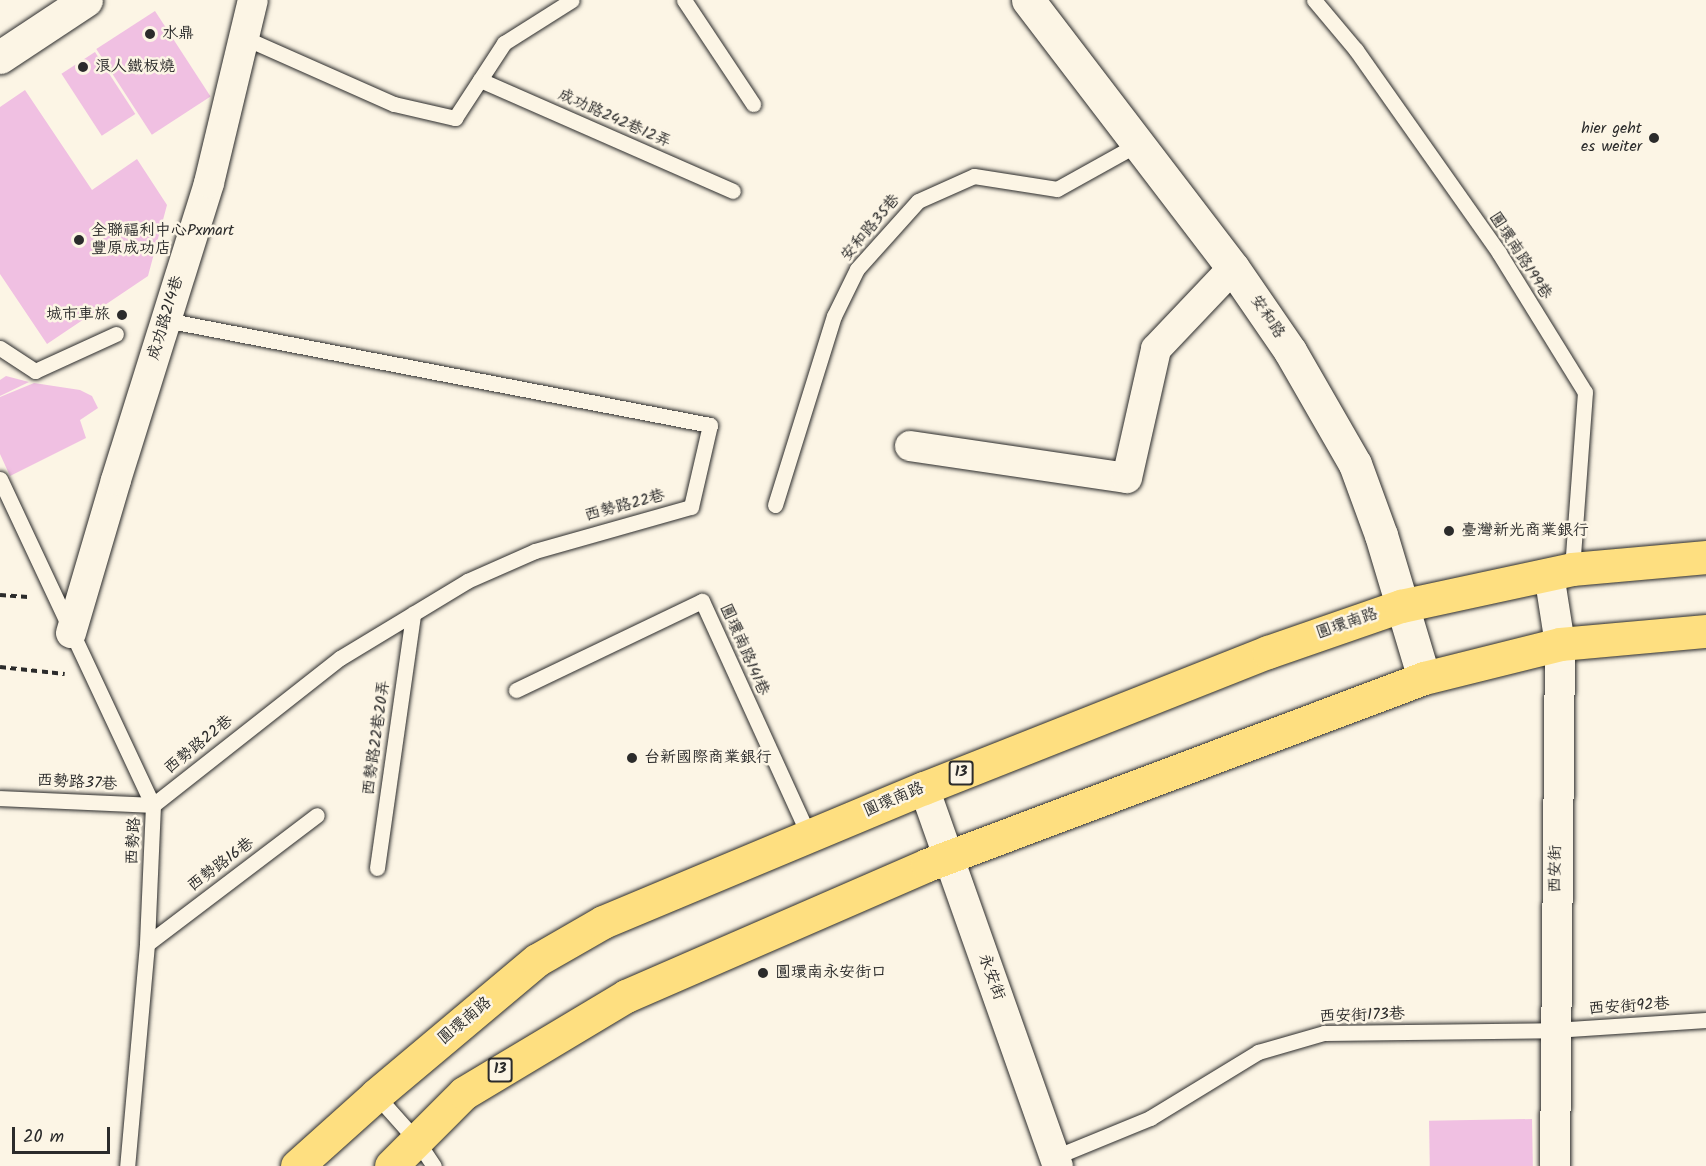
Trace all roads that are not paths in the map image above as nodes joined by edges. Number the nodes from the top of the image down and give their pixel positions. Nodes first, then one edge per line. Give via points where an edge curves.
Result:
1 (86, 0) edge
2 (253, 0) edge
3 (572, 0) edge
4 (684, 0) edge
5 (1028, 0) edge
6 (1314, 0) edge
7 (245, 38) junction
8 (0, 57) edge
9 (480, 80) junction
10 (753, 104) dead end
11 (1138, 144) junction
12 (733, 191) dead end
13 (1233, 268) junction
14 (165, 320) junction
15 (116, 334) dead end
16 (0, 348) edge
17 (910, 446) dead end
18 (0, 479) edge
19 (775, 505) dead end
20 (1706, 557) edge
21 (1561, 572) junction
22 (1401, 606) junction
23 (413, 614) junction
24 (1706, 631) edge
25 (71, 633) junction
26 (1560, 644) junction
27 (1424, 678) junction
28 (516, 690) dead end
29 (924, 788) junction
30 (0, 798) edge
31 (153, 805) junction
32 (317, 815) dead end
33 (809, 836) junction
34 (948, 857) junction
35 (376, 868) dead end
36 (147, 945) junction
37 (1706, 1020) edge
38 (1554, 1030) junction
39 (376, 1095) junction
40 (426, 1154) edge
41 (1056, 1161) edge
42 (127, 1166) edge
43 (297, 1166) edge
44 (391, 1166) edge
45 (1555, 1166) edge

1 - 8 street
2 - 7 street, 成功路214巷
3 - 9 lane via 504,43
4 - 10 lane
5 - 11 street, 安和路
6 - 21 lane, 圓環南路199巷 via 1356,50 1499,253 1585,392
7 - 9 lane via 394,104 454,118
7 - 14 street, 成功路214巷 via 209,183
9 - 12 lane, 成功路242巷12弄
11 - 13 street, 安和路
11 - 19 lane, 安和路35巷 via 1057,189 974,176 918,201 857,269 834,316
13 - 17 street via 1156,349 1126,477
13 - 22 street, 安和路 via 1290,351 1354,464 1381,536
14 - 23 lane, 西勢路22巷 via 710,425 691,507 535,551 467,581
14 - 25 street, 成功路214巷
15 - 16 lane via 35,371
18 - 25 lane, 西勢路
20 - 21 main road, 圓環南路 / 13
21 - 22 main road, 圓環南路 / 13
21 - 26 street, 西安街
22 - 27 street, 安和路
22 - 29 main road, 圓環南路 / 13 via 1268,652
23 - 31 lane, 西勢路22巷 via 340,658
23 - 35 lane, 西勢路22巷20弄
24 - 26 main road, 13
25 - 31 lane, 西勢路
26 - 27 main road, 13
26 - 38 street, 西安街
27 - 34 main road, 13
28 - 33 lane, 圓環南路141巷 via 702,602
29 - 33 main road, 圓環南路 / 13
29 - 34 street, 永安街
30 - 31 lane, 西勢路37巷
31 - 36 lane, 西勢路
32 - 36 lane, 西勢路16巷
33 - 39 main road, 圓環南路 / 13 via 603,921 537,960
34 - 40 main road, 13 via 626,996 464,1093
34 - 41 street, 永安街
36 - 42 lane, 西勢路
37 - 38 lane, 西安街92巷
38 - 41 lane, 西安街173巷 via 1324,1033 1303,1038 1258,1052 1150,1118
38 - 45 street, 西安街
39 - 40 lane
39 - 43 main road, 圓環南路 / 13
40 - 44 main road, 13

